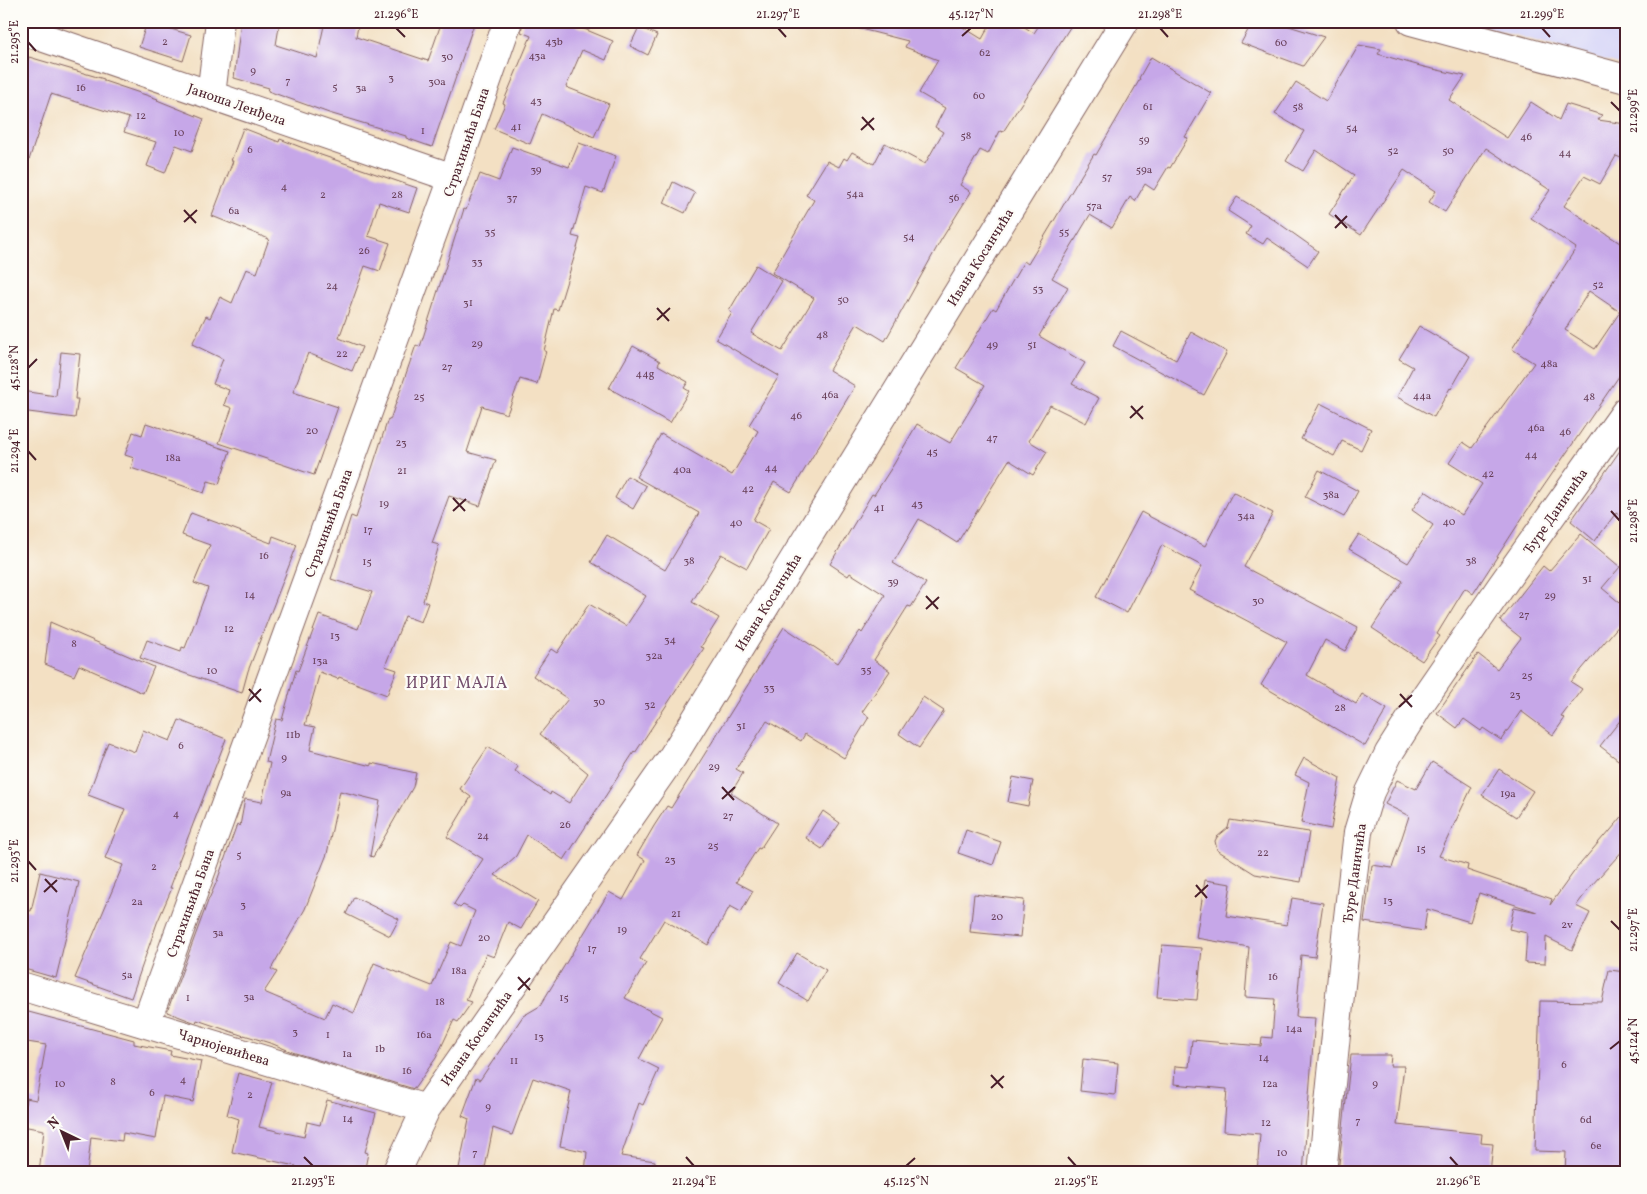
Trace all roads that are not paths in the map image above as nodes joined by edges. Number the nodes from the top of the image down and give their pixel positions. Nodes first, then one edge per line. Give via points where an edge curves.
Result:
1 (220, 21) edge
2 (508, 21) edge
3 (1125, 21) edge
4 (1411, 21) edge
5 (21, 30) edge
6 (1626, 79) edge
7 (211, 95) junction
8 (453, 178) junction
9 (1626, 411) edge
10 (21, 986) edge
11 (146, 1023) junction
12 (426, 1109) junction
13 (396, 1173) edge
14 (1322, 1173) edge

1 - 7 street
2 - 8 street, Страхињића Бана
3 - 12 street, Ивана Косанчића via 673,756
4 - 6 street
5 - 7 street, Јаноша Ленђела
7 - 8 street, Јаноша Ленђела
8 - 11 street, Страхињића Бана
9 - 14 street, Ђуре Даничића via 1420,704 1389,753 1370,792 1358,832
10 - 11 street, Чарнојевићева
11 - 12 street, Чарнојевићева
12 - 13 street, Ивана Косанчића

